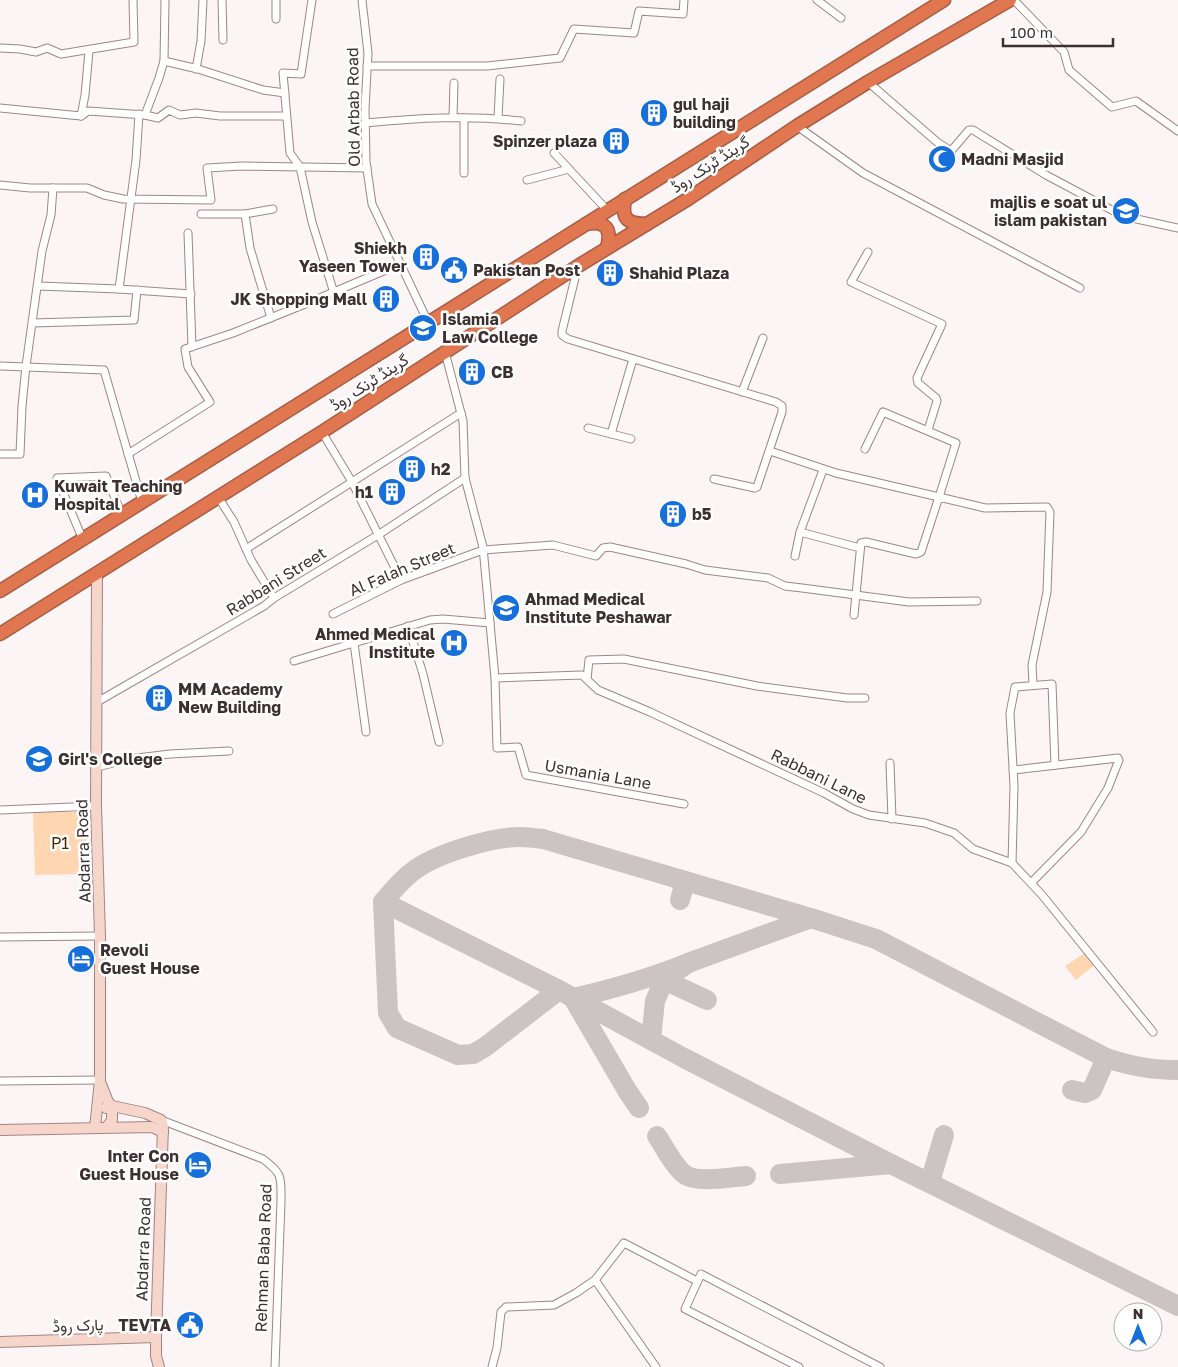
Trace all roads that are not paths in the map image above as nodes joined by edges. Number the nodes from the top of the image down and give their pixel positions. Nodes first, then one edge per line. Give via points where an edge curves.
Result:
1 (133, 0) edge
2 (165, 0) edge
3 (203, 0) edge
4 (222, 0) edge
5 (276, 0) edge
6 (312, 0) edge
7 (362, 0) edge
8 (684, 0) edge
9 (817, 0) edge
10 (944, 0) edge
11 (1010, 0) edge
12 (1014, 0) edge
13 (841, 18) dead end
14 (276, 19) dead end
15 (223, 40) dead end
16 (0, 48) edge
17 (89, 50) junction
18 (164, 61) junction
19 (367, 66) junction
20 (196, 69) junction
21 (500, 80) dead end
22 (868, 82) junction
23 (454, 83) dead end
24 (285, 93) junction
25 (0, 108) edge
26 (142, 115) junction
27 (81, 116) junction
28 (286, 116) junction
29 (453, 117) junction
30 (464, 118) junction
31 (498, 118) junction
32 (521, 121) dead end
33 (365, 123) junction
34 (797, 126) junction
35 (1178, 130) edge
36 (554, 153) dead end
37 (300, 166) junction
38 (367, 168) junction
39 (569, 169) junction
40 (464, 173) dead end
41 (526, 180) dead end
42 (0, 185) edge
43 (53, 188) junction
44 (130, 199) junction
45 (625, 200) junction
46 (273, 209) dead end
47 (608, 210) junction
48 (200, 214) dead end
49 (245, 214) junction
50 (586, 224) junction
51 (647, 224) junction
52 (1178, 228) edge
53 (188, 233) dead end
54 (608, 248) junction
55 (868, 252) dead end
56 (400, 264) junction
57 (578, 266) junction
58 (38, 286) junction
59 (1080, 288) dead end
60 (119, 289) junction
61 (137, 290) junction
62 (334, 293) junction
63 (191, 294) junction
64 (271, 318) junction
65 (428, 322) junction
66 (32, 323) junction
67 (763, 338) dead end
68 (192, 346) junction
69 (445, 352) junction
70 (633, 359) junction
71 (0, 366) edge
72 (26, 366) junction
73 (742, 392) junction
74 (461, 413) junction
75 (588, 428) dead end
76 (928, 430) junction
77 (322, 432) junction
78 (610, 434) junction
79 (631, 440) dead end
80 (865, 449) dead end
81 (770, 451) junction
82 (0, 454) edge
83 (128, 454) junction
84 (823, 470) junction
85 (465, 478) junction
86 (714, 479) dead end
87 (352, 482) junction
88 (218, 497) junction
89 (939, 497) junction
90 (142, 502) junction
91 (122, 514) junction
92 (800, 532) junction
93 (378, 535) junction
94 (83, 540) junction
95 (860, 548) junction
96 (246, 549) junction
97 (483, 550) junction
98 (795, 556) dead end
99 (97, 574) junction
100 (401, 580) junction
101 (0, 591) edge
102 (855, 594) junction
103 (274, 598) junction
104 (977, 601) dead end
105 (333, 614) dead end
106 (854, 615) dead end
107 (490, 623) junction
108 (408, 626) junction
109 (0, 634) edge
110 (354, 643) junction
111 (294, 660) dead end
112 (495, 678) junction
113 (587, 679) junction
114 (1033, 684) junction
115 (865, 698) dead end
116 (97, 702) junction
117 (366, 732) dead end
118 (439, 742) dead end
119 (229, 751) dead end
120 (890, 763) dead end
121 (1055, 765) junction
122 (96, 767) junction
123 (1013, 770) junction
124 (684, 804) dead end
125 (96, 806) junction
126 (0, 810) edge
127 (892, 818) junction
128 (1012, 863) junction
129 (1031, 883) junction
130 (100, 936) junction
131 (0, 937) edge
132 (1154, 1032) dead end
133 (100, 1080) junction
134 (0, 1081) edge
135 (112, 1106) junction
136 (96, 1116) junction
137 (161, 1120) junction
138 (107, 1127) junction
139 (95, 1128) junction
140 (0, 1130) edge
141 (163, 1132) junction
142 (595, 1280) junction
143 (696, 1281) junction
144 (156, 1337) junction
145 (0, 1342) edge
146 (160, 1367) edge
147 (275, 1367) edge
148 (492, 1367) edge
149 (656, 1367) edge
150 (799, 1367) edge
151 (880, 1367) edge

1 - 17 street via 134,42
2 - 18 street
3 - 20 street
4 - 15 street
5 - 14 street
6 - 24 street via 301,74 283,73
7 - 19 street, Old Arbab Road
8 - 19 street via 683,14 639,11 634,33 574,29 560,58 486,66
9 - 13 street
10 - 45 highway, گرینڈ ٹرنک روڈ
11 - 22 highway, گرینڈ ٹرنک روڈ
12 - 35 street via 1064,52 1069,70 1112,107 1136,101
16 - 17 street via 36,52 47,48 61,54
17 - 27 street
18 - 20 street
18 - 26 street
19 - 33 street, Old Arbab Road
20 - 24 street via 263,90
21 - 31 street
22 - 34 highway, گرینڈ ٹرنک روڈ
22 - 52 street via 951,151 969,130 973,130 1046,175 1123,216
23 - 29 street
24 - 28 street
25 - 27 street
26 - 27 street via 88,111
26 - 28 street via 158,118 169,110 180,115 196,112 220,116
26 - 44 street
28 - 37 street via 290,153
29 - 30 street
29 - 33 street
30 - 31 street
30 - 40 street
31 - 32 street
33 - 38 street, Old Arbab Road
34 - 51 highway, گرینڈ ٹرنک روڈ
34 - 59 street via 864,173
36 - 39 street
37 - 38 street
37 - 44 street via 207,168 211,200
37 - 62 street via 312,222
38 - 56 street, Old Arbab Road via 372,204
39 - 41 street
39 - 47 street
42 - 43 street
43 - 44 street via 87,188 104,195
43 - 58 street
44 - 60 street
45 - 47 highway, گرینڈ ٹرنک روڈ
45 - 51 highway via 624,212 628,220 634,224
46 - 49 street
47 - 50 highway, گرینڈ ٹرنک روڈ
48 - 49 street
49 - 64 street via 250,248
50 - 54 highway via 596,222 606,227 609,232
50 - 65 highway, گرینڈ ٹرنک روڈ
51 - 54 highway, گرینڈ ٹرنک روڈ
53 - 63 street
54 - 57 highway, گرینڈ ٹرنک روڈ
55 - 76 street via 851,282 942,324 916,378 937,401
56 - 62 street
56 - 65 street, Old Arbab Road
57 - 69 highway, گرینڈ ٹرنک روڈ
57 - 70 street via 562,335
58 - 60 street
58 - 66 street
60 - 61 street
61 - 63 street
61 - 66 street via 134,320
62 - 64 street
63 - 68 street
64 - 68 street
65 - 90 highway, گرینڈ ٹرنک روڈ
66 - 72 street
67 - 73 street
68 - 83 street via 185,349 188,367 210,402
69 - 74 street
69 - 77 highway, گرینڈ ٹرنک روڈ
70 - 73 street
70 - 78 street
71 - 72 street
72 - 82 street via 20,454
72 - 83 street via 104,370
73 - 81 street via 782,406
74 - 85 street
74 - 87 street
75 - 78 street
76 - 80 street via 883,412
76 - 89 street via 956,443
77 - 87 street
77 - 88 highway, گرینڈ ٹرنک روڈ
78 - 79 street
81 - 84 street
81 - 86 street via 756,488
83 - 90 street
84 - 89 street
84 - 92 street
85 - 93 street, Rabbani Street
85 - 97 street
87 - 93 street
87 - 96 street
88 - 96 street
88 - 99 highway, گرینڈ ٹرنک روڈ
89 - 95 street via 921,552 916,554 866,542 861,543
89 - 114 street via 986,508 1044,507 1049,510 1047,592 1032,665
90 - 91 highway, گرینڈ ٹرنک روڈ
91 - 94 highway, گرینڈ ٹرنک روڈ
91 - 94 street via 106,476 57,478
92 - 95 street
92 - 98 street
93 - 100 street
93 - 103 street, Rabbani Street
94 - 101 highway, گرینڈ ٹرنک روڈ
95 - 102 street
96 - 103 street
97 - 100 street, Al Falah Street
97 - 102 street, Al Falah Street via 553,545 596,556 603,548 610,547 705,570 768,578 785,586
97 - 107 street
99 - 109 highway, گرینڈ ٹرنک روڈ
99 - 116 street, Abdarra Road
100 - 105 street, Al Falah Street
102 - 104 street, Al Falah Street via 909,602
102 - 106 street
103 - 116 street, Rabbani Street
107 - 108 street via 443,619
107 - 112 street
108 - 110 street
108 - 118 street via 424,674
110 - 111 street
110 - 117 street
112 - 113 street, Rabbani Lane via 582,675
112 - 124 street, Usmania Lane via 497,748 518,747 526,775
113 - 115 street via 589,660 624,659 757,686
113 - 127 street, Rabbani Lane via 598,690 869,816
114 - 121 street via 1052,684
114 - 123 street via 1013,688 1010,713
116 - 122 street, Abdarra Road
119 - 122 street via 152,756
120 - 127 street
121 - 123 street
121 - 129 street via 1119,760 1108,788 1082,832
122 - 125 street, Abdarra Road
123 - 128 street
125 - 126 street
125 - 130 street, Abdarra Road
127 - 128 street, Rabbani Lane via 925,823 954,833 972,850
128 - 129 street, Rabbani Lane
129 - 132 street, Rabbani Lane
130 - 131 street
130 - 133 street, Abdarra Road
133 - 134 street
133 - 135 street
133 - 136 street, Abdarra Road
135 - 136 street
135 - 137 street
135 - 138 street via 112,1120
136 - 139 street, Abdarra Road
137 - 141 street
137 - 147 street, Rehman Baba Road via 263,1159 280,1176
138 - 139 street
138 - 141 street via 154,1127
139 - 140 street
141 - 144 street, Abdarra Road
142 - 143 street via 624,1244
142 - 148 street via 554,1305 506,1308 501,1312
142 - 149 street
143 - 150 street via 685,1309
143 - 151 street via 701,1274
144 - 145 street, پارک روڈ
144 - 146 street, Abdarra Road via 156,1356

